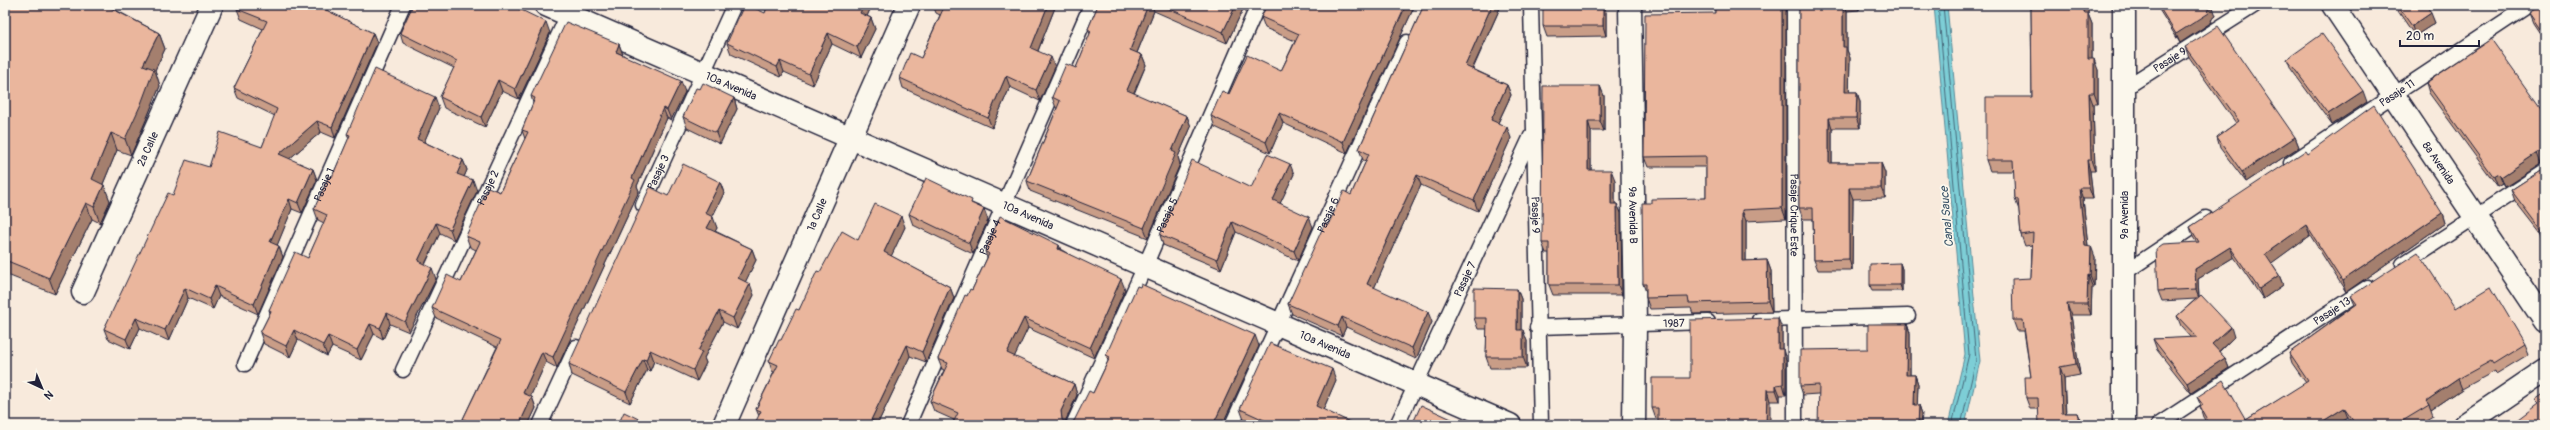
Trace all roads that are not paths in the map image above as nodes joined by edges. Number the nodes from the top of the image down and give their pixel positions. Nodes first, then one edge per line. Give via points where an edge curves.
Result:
1 (212, 5) edge
2 (403, 5) edge
3 (546, 5) edge
4 (734, 5) edge
5 (909, 5) edge
6 (1091, 5) edge
7 (1258, 5) edge
8 (1531, 5) edge
9 (1630, 5) edge
10 (1794, 5) edge
11 (2124, 5) edge
12 (2255, 5) edge
13 (2333, 5) edge
14 (2529, 5) edge
15 (570, 10) edge
16 (1414, 27) edge
17 (704, 74) junction
18 (2125, 88) junction
19 (2393, 95) junction
20 (1533, 132) junction
21 (849, 137) junction
22 (2282, 168) edge
23 (2545, 170) edge
24 (1004, 204) junction
25 (2216, 212) edge
26 (637, 217) edge
27 (2475, 217) junction
28 (1145, 266) junction
29 (2124, 273) junction
30 (83, 292) dead end
31 (1908, 316) dead end
32 (1794, 319) junction
33 (1723, 321) edge
34 (1747, 321) edge
35 (2545, 321) edge
36 (1278, 324) junction
37 (1635, 324) junction
38 (1537, 327) junction
39 (584, 332) edge
40 (245, 364) dead end
41 (403, 370) dead end
42 (2545, 370) edge
43 (1415, 384) junction
44 (540, 425) edge
45 (724, 425) edge
46 (908, 425) edge
47 (1073, 425) edge
48 (1232, 425) edge
49 (1398, 425) edge
50 (1510, 425) edge
51 (1541, 425) edge
52 (1634, 425) edge
53 (1795, 425) edge
54 (2124, 425) edge
55 (2158, 425) edge
56 (2464, 425) edge

1 - 30 street, 2a Calle
2 - 40 lane, Pasaje 1
3 - 15 street, 10a Avenida
4 - 17 lane, Pasaje 3
5 - 21 street, 1a Calle
6 - 24 lane, Pasaje 4
7 - 28 lane, Pasaje 5
8 - 20 lane, Pasaje 9
9 - 37 street, 9a Avenida B
10 - 32 lane, Pasaje Crique Este
11 - 18 street, 9a Avenida
12 - 18 lane, Pasaje 9
13 - 19 street, 8a Avenida
14 - 19 lane, Pasaje 11
15 - 17 street, 10a Avenida
15 - 41 lane, Pasaje 2
16 - 36 lane, Pasaje 6
17 - 21 street, 10a Avenida
17 - 26 lane, Pasaje 3
18 - 29 street, 9a Avenida
19 - 22 lane, Pasaje 11
19 - 27 street, 8a Avenida
20 - 38 lane, Pasaje 9
20 - 43 lane, Pasaje 7
21 - 24 street, 10a Avenida
21 - 45 street, 1a Calle
23 - 27 lane, Pasaje 13
24 - 28 street, 10a Avenida
24 - 46 lane, Pasaje 4
25 - 29 lane
27 - 35 street, 8a Avenida
27 - 55 lane, Pasaje 13
28 - 36 street, 10a Avenida
28 - 47 lane, Pasaje 5
29 - 54 street, 9a Avenida
31 - 32 lane
32 - 34 lane
32 - 53 lane, Pasaje Crique Este
33 - 37 lane, 1987
36 - 43 street, 10a Avenida
36 - 48 lane, Pasaje 6
37 - 38 lane, 1987
37 - 52 street, 9a Avenida B
38 - 51 lane, Pasaje 9
39 - 44 lane
42 - 56 street
43 - 49 lane, Pasaje 7
43 - 50 street, 10a Avenida

